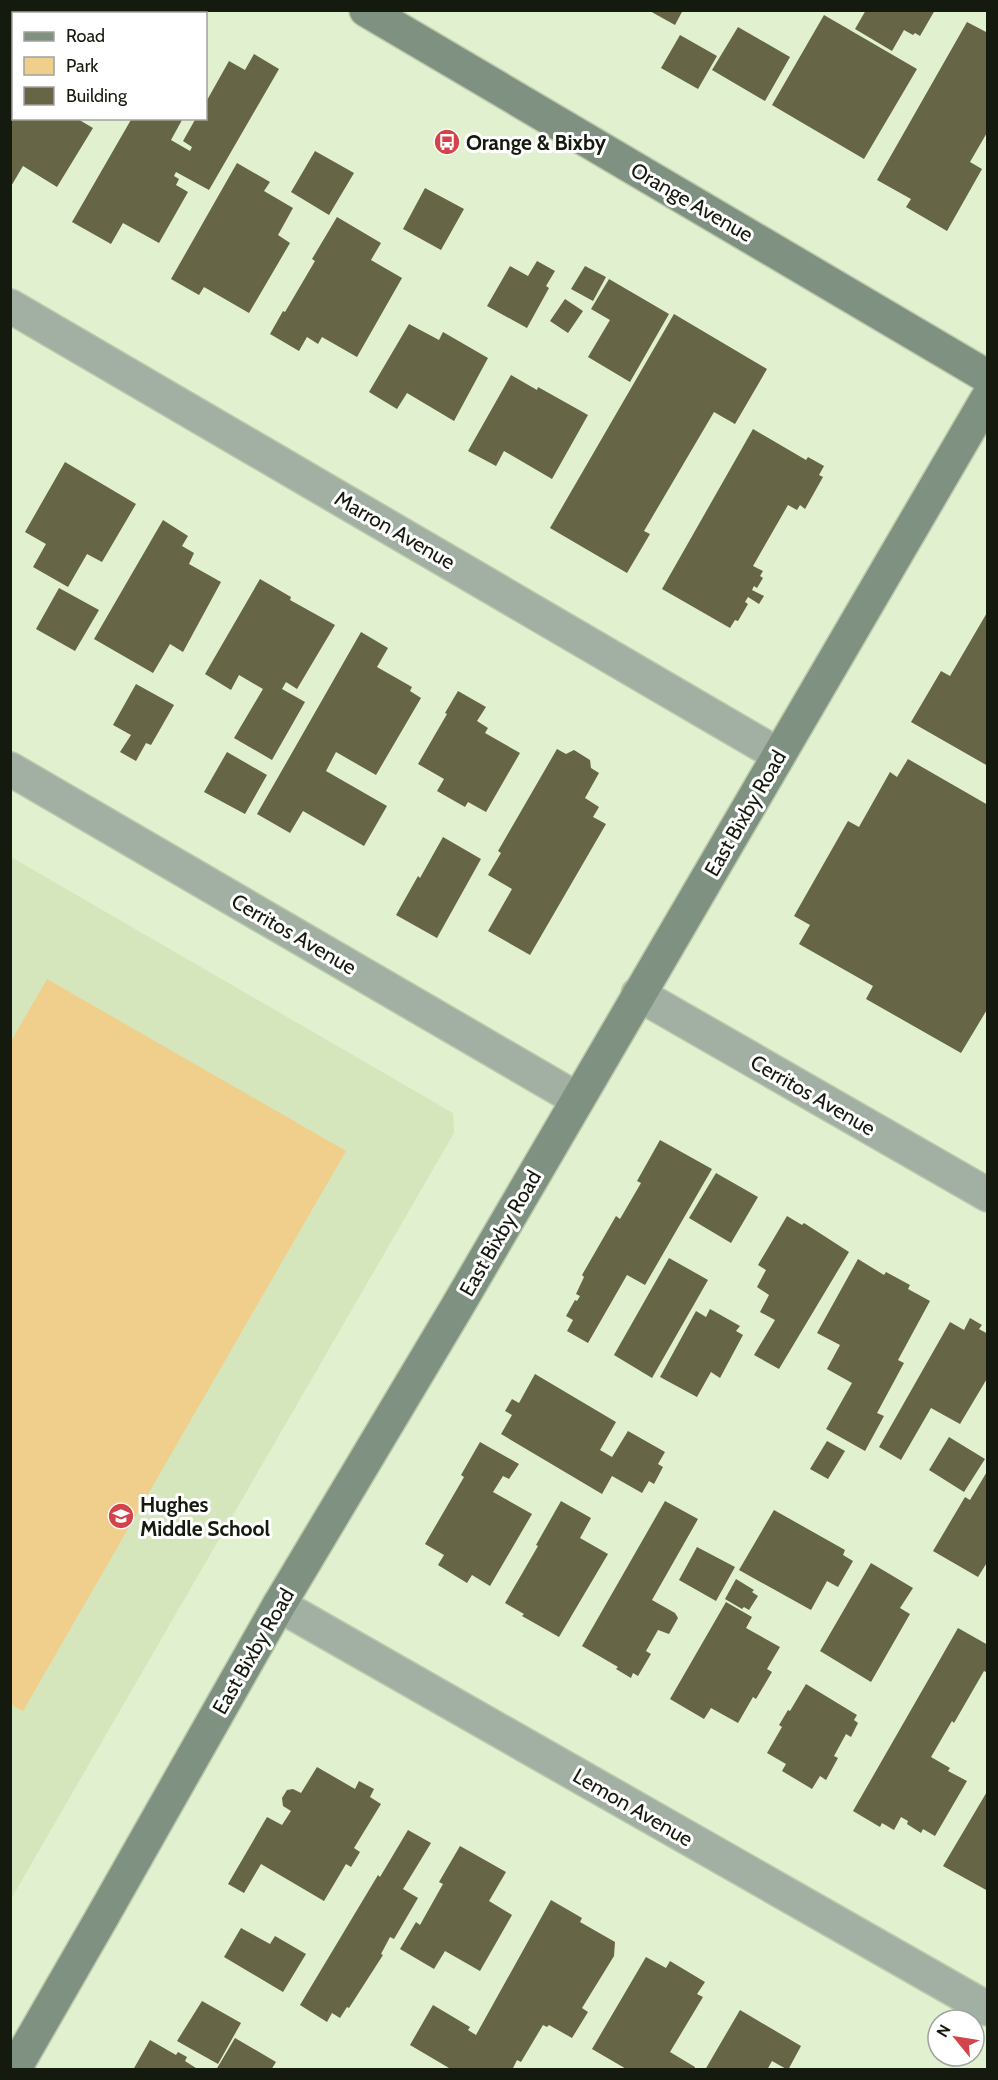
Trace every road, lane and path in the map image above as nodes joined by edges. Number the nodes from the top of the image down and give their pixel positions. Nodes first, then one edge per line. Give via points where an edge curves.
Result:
1 (366, 10) edge
2 (10, 306) edge
3 (987, 376) edge
4 (987, 397) edge
5 (779, 755) junction
6 (10, 769) edge
7 (638, 994) junction
8 (577, 1099) junction
9 (987, 1195) edge
10 (279, 1605) junction
11 (987, 2009) edge
12 (14, 2070) edge

1 - 3 street, Orange Avenue
2 - 5 street, Marron Avenue
4 - 5 street, East Bixby Road
5 - 7 street, East Bixby Road
6 - 8 street, Cerritos Avenue
7 - 8 street, East Bixby Road
7 - 9 street, Cerritos Avenue
8 - 10 street, East Bixby Road
10 - 11 street, Lemon Avenue
10 - 12 street, East Bixby Road

